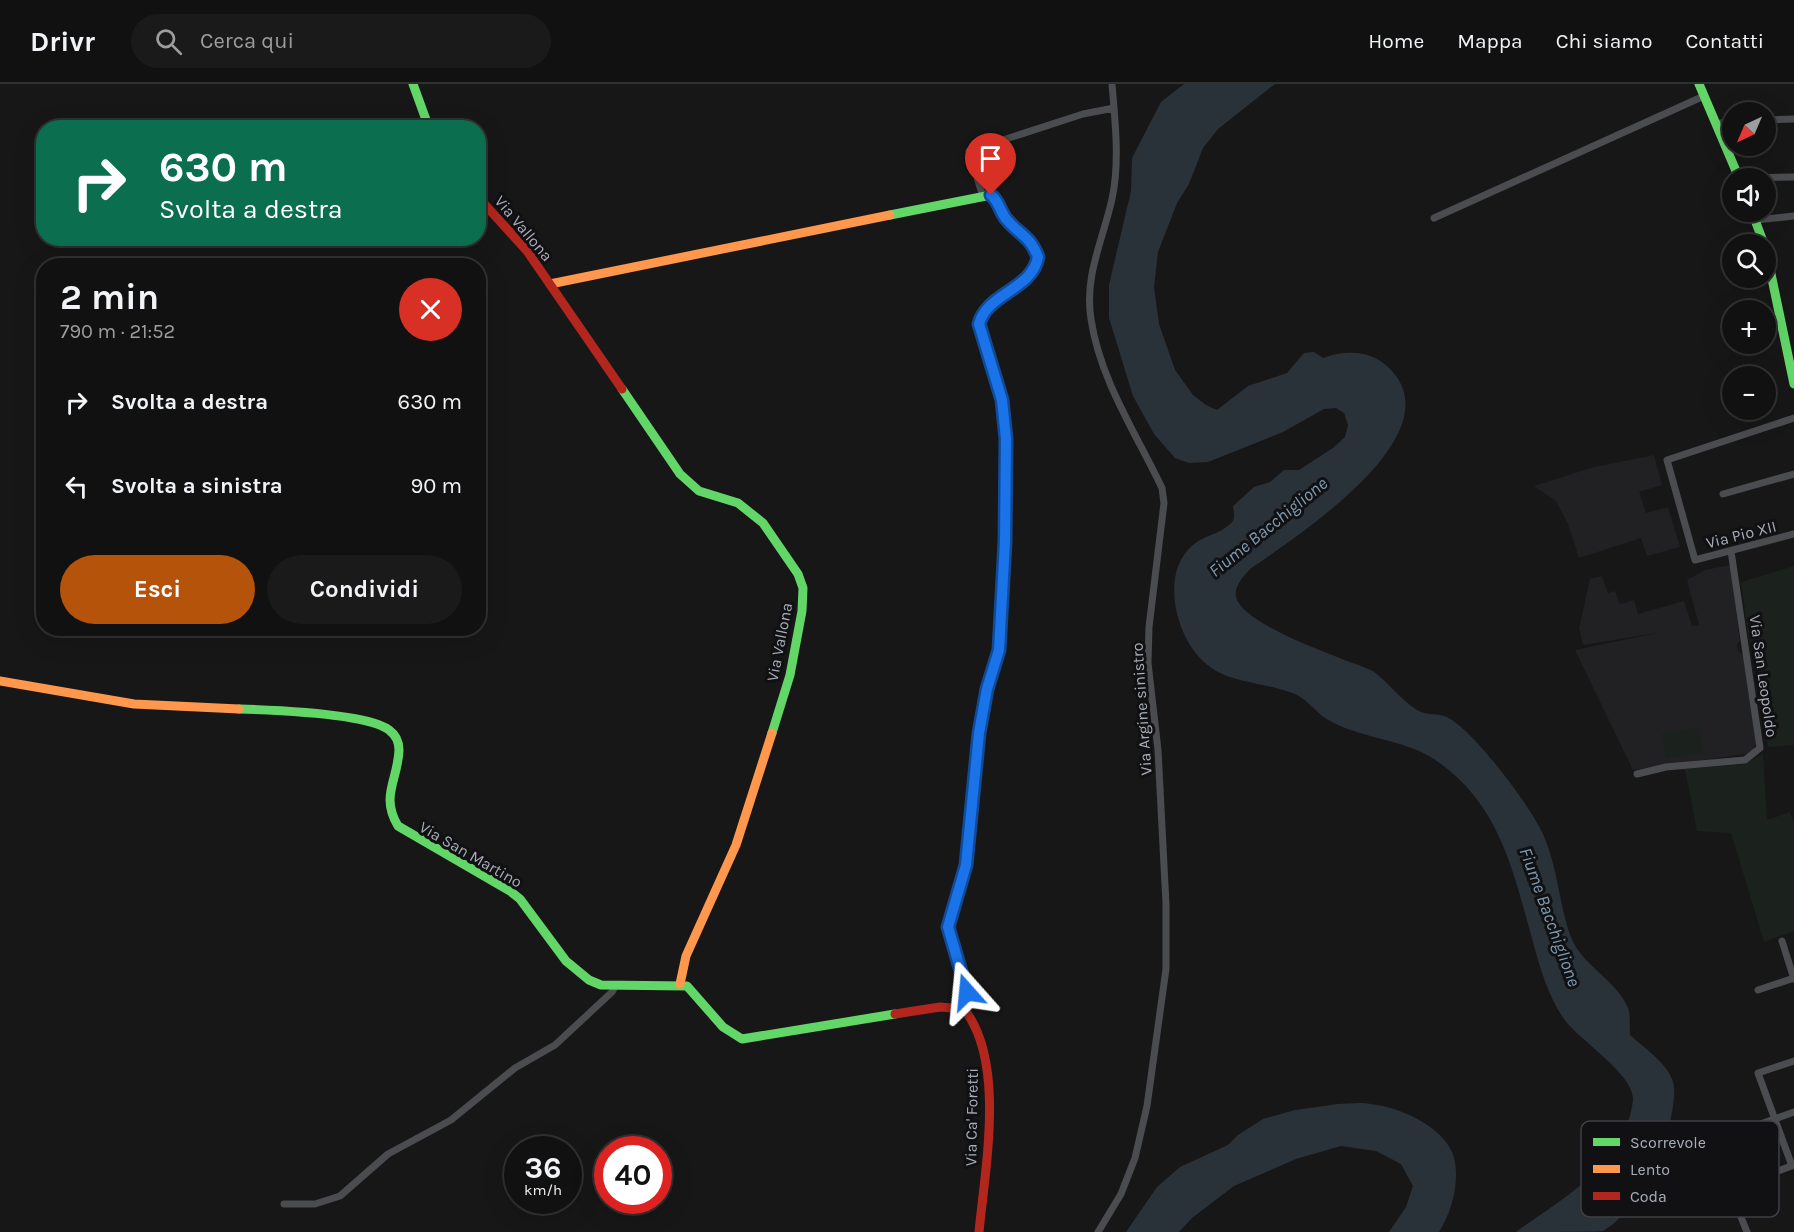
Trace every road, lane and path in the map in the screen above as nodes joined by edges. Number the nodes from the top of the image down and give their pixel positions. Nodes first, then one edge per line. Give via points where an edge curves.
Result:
1 (413, 84) edge
2 (1112, 84) edge
3 (1699, 84) edge
4 (1704, 96) junction
5 (1114, 108) junction
6 (1794, 119) edge
7 (426, 120) edge
8 (1776, 120) edge
9 (1722, 123) edge
10 (1716, 124) junction
11 (1735, 168) edge
12 (1776, 177) edge
13 (1794, 177) edge
14 (983, 197) junction
15 (486, 206) edge
16 (1776, 216) edge
17 (1794, 216) edge
18 (1434, 218) dead end
19 (550, 284) junction
20 (1774, 288) edge
21 (1794, 384) edge
22 (1794, 418) edge
23 (1794, 474) edge
24 (1723, 494) dead end
25 (1794, 534) edge
26 (1731, 551) junction
27 (0, 681) edge
28 (1637, 774) dead end
29 (1782, 941) dead end
30 (1794, 978) edge
31 (680, 984) junction
32 (616, 985) junction
33 (1758, 990) dead end
34 (964, 1009) junction
35 (1794, 1061) edge
36 (1794, 1112) edge
37 (1774, 1119) junction
38 (1769, 1121) edge
39 (1779, 1131) edge
40 (1793, 1165) edge
41 (284, 1204) dead end
42 (1741, 1217) edge
43 (979, 1232) edge
44 (1098, 1232) edge
45 (1747, 1232) edge

1 - 7 street
2 - 5 street, Via Argine sinistro
3 - 4 street
4 - 10 street
4 - 18 street
5 - 14 street via 1083,114 969,151
5 - 44 street, Via Argine sinistro via 1116,154 1112,199 1091,267 1090,317 1109,380 1162,488 1164,503 1148,663 1158,750 1167,940 1162,1001 1142,1130 1130,1173
6 - 8 street
9 - 10 street
10 - 11 street
12 - 13 street
14 - 19 street
14 - 34 street via 991,195 996,199 1007,220 1032,241 1038,257 1031,275 985,310 979,324 1002,400 1006,439 1005,542 999,650 979,733 966,865 948,927 967,992
15 - 19 street, Via Vallona via 527,251
16 - 17 street
19 - 31 street, Via Vallona via 680,474 699,491 738,503 763,523 798,574 803,588 790,675 771,738 736,845 686,956
20 - 21 street
22 - 26 street, Via Pio XII via 1667,460 1695,560
23 - 24 street
25 - 26 street, Via Pio XII
26 - 28 street, Via San Leopoldo via 1760,748 1745,760 1665,767
27 - 32 street, Via San Martino via 152,706 317,714 384,727 398,745 388,803 392,820 510,891 582,977 601,985
29 - 30 street
30 - 33 street
31 - 32 street, Via San Martino
31 - 34 street via 687,986 723,1027 742,1039 940,1007
32 - 41 street via 555,1045 515,1068 451,1120 388,1154 340,1196 315,1204
34 - 43 street, Via Ca' Foretti via 975,1021 988,1067
35 - 37 street via 1758,1073
36 - 37 street
37 - 38 street
39 - 40 street
42 - 45 street

